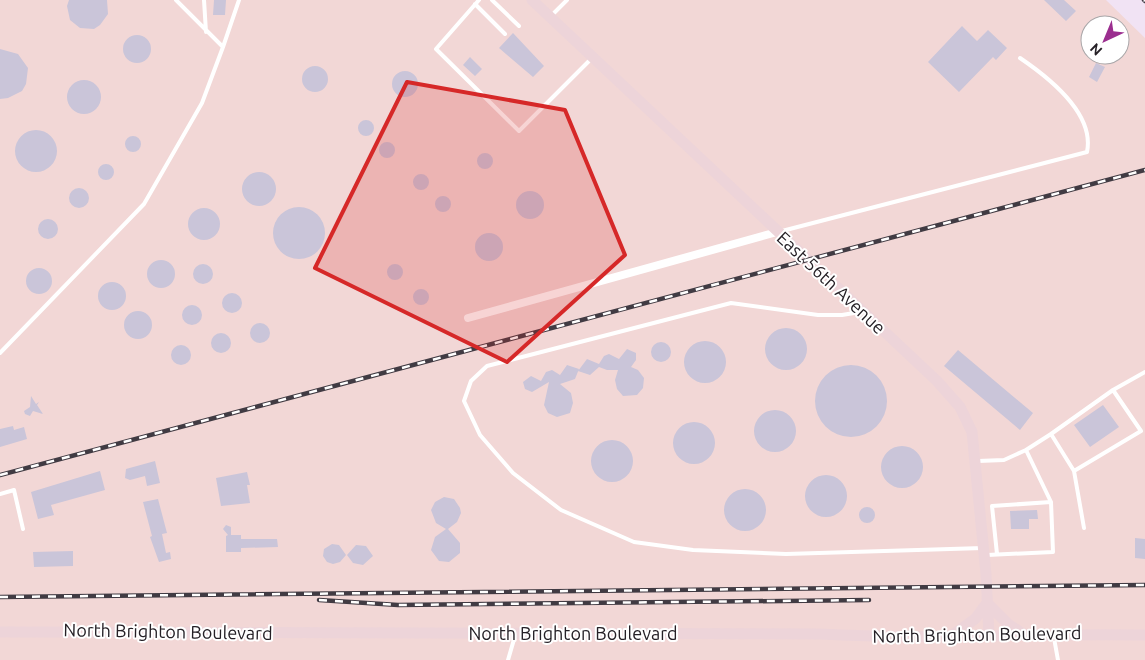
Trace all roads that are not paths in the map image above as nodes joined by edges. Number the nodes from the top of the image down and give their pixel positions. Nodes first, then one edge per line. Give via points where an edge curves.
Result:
1 (176, 0) edge
2 (204, 0) edge
3 (239, 0) edge
4 (479, 0) edge
5 (492, 0) edge
6 (532, 0) edge
7 (566, 0) edge
8 (475, 4) junction
9 (550, 17) junction
10 (519, 26) dead end
11 (206, 32) junction
12 (505, 34) dead end
13 (223, 47) junction
14 (592, 57) junction
15 (1020, 58) dead end
16 (777, 232) junction
17 (862, 311) junction
18 (468, 318) dead end
19 (0, 353) edge
20 (1145, 372) edge
21 (1113, 390) junction
22 (1051, 434) junction
23 (1026, 450) junction
24 (976, 461) junction
25 (1074, 471) junction
26 (0, 494) edge
27 (1051, 502) junction
28 (1084, 528) dead end
29 (23, 529) dead end
30 (984, 551) junction
31 (997, 554) junction
32 (987, 603) junction
33 (0, 632) edge
34 (515, 634) junction
35 (1054, 634) junction
36 (1025, 635) junction
37 (1145, 635) edge
38 (951, 636) junction
39 (989, 636) junction
40 (508, 660) edge
41 (1058, 660) edge

1 - 11 lane
2 - 11 lane
3 - 13 lane
4 - 8 lane
5 - 10 lane
6 - 9 main road, East 56th Avenue
7 - 9 lane
8 - 12 lane
8 - 14 lane via 436,49 519,131
9 - 14 main road, East 56th Avenue
11 - 13 lane
13 - 19 lane via 202,103 144,204
14 - 16 main road, East 56th Avenue
15 - 16 lane via 1048,79 1074,106 1086,128 1087,152
16 - 17 main road, East 56th Avenue
16 - 18 street
17 - 24 main road, East 56th Avenue via 960,406 972,432
17 - 30 lane via 818,315 731,303 694,311 487,366 471,381 464,401 480,434 513,473 561,510 634,542 693,550 786,554
20 - 21 lane
21 - 22 lane
21 - 25 lane via 1141,431
22 - 23 lane
22 - 25 lane
23 - 24 lane via 1004,460
23 - 27 lane
24 - 30 main road, East 56th Avenue
25 - 28 lane
26 - 29 lane via 14,490
27 - 31 lane via 1053,552
27 - 31 lane via 992,506
30 - 31 lane
30 - 32 main road, East 56th Avenue
32 - 36 main road
32 - 38 main road via 975,619
32 - 39 main road, East 56th Avenue
33 - 34 main road, North Brighton Boulevard
34 - 38 main road, North Brighton Boulevard
34 - 40 lane
35 - 36 main road, North Brighton Boulevard
35 - 37 main road, North Brighton Boulevard
35 - 41 lane
36 - 39 main road, North Brighton Boulevard
38 - 39 main road, North Brighton Boulevard

